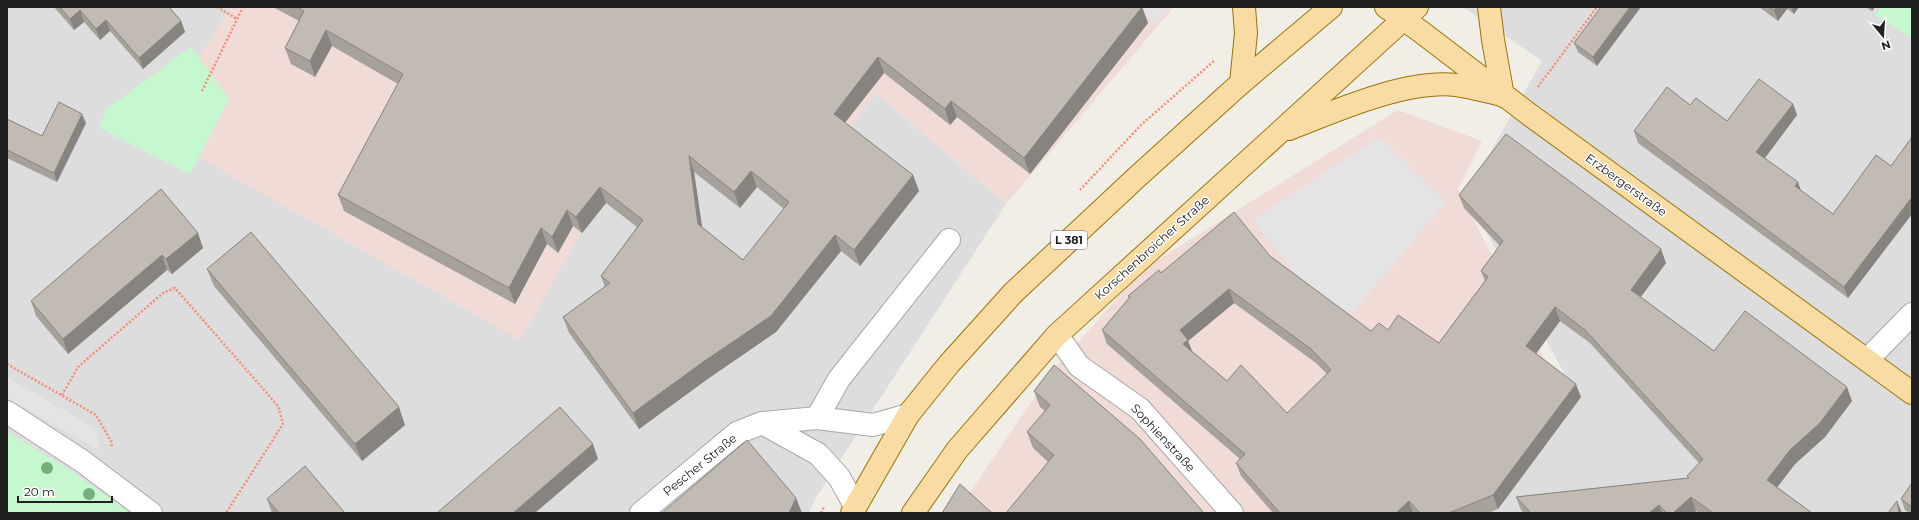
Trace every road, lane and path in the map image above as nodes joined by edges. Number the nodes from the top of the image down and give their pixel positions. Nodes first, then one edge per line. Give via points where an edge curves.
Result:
1 (217, 7) edge
2 (243, 7) edge
3 (1244, 7) edge
4 (1331, 7) edge
5 (1386, 7) edge
6 (1490, 7) edge
7 (1597, 7) edge
8 (1411, 13) edge
9 (237, 19) junction
10 (1241, 83) junction
11 (202, 91) dead end
12 (1503, 96) junction
13 (1522, 109) junction
14 (1278, 133) junction
15 (949, 240) dead end
16 (1912, 314) edge
17 (1057, 335) junction
18 (1867, 360) junction
19 (7, 364) edge
20 (1912, 393) edge
21 (62, 395) junction
22 (7, 412) edge
23 (908, 415) junction
24 (817, 418) junction
25 (762, 423) junction
26 (118, 488) junction
27 (854, 510) edge
28 (151, 513) edge
29 (226, 513) edge
30 (641, 513) edge
31 (913, 513) edge
32 (1232, 513) edge

1 - 9 path
2 - 9 path
3 - 10 main road via 1246,33
4 - 10 main road, L 381
5 - 8 main road, Erzbergerstraße
6 - 12 main road
7 - 13 path
8 - 12 main road, Erzbergerstraße
8 - 14 main road, Korschenbroicher Straße
9 - 11 path
10 - 23 main road, L 381 via 1013,293 949,364
12 - 13 main road, Erzbergerstraße
12 - 14 main road via 1456,85 1427,85 1369,100
13 - 18 main road, Erzbergerstraße
14 - 17 main road, Korschenbroicher Straße
15 - 24 street via 839,379
16 - 18 street
17 - 31 main road, Korschenbroicher Straße via 957,450
17 - 32 street, Sophienstraße via 1079,366 1140,409
18 - 20 main road, Erzbergerstraße
19 - 21 path
21 - 26 path via 96,415 111,440
21 - 29 path via 78,367 163,293 175,288 278,406 283,424
22 - 26 street
23 - 24 street, Pescher Straße via 873,425
23 - 27 main road, L 381
24 - 25 street, Pescher Straße
25 - 27 street via 818,454 839,477
25 - 30 street, Pescher Straße via 737,433
26 - 28 street

